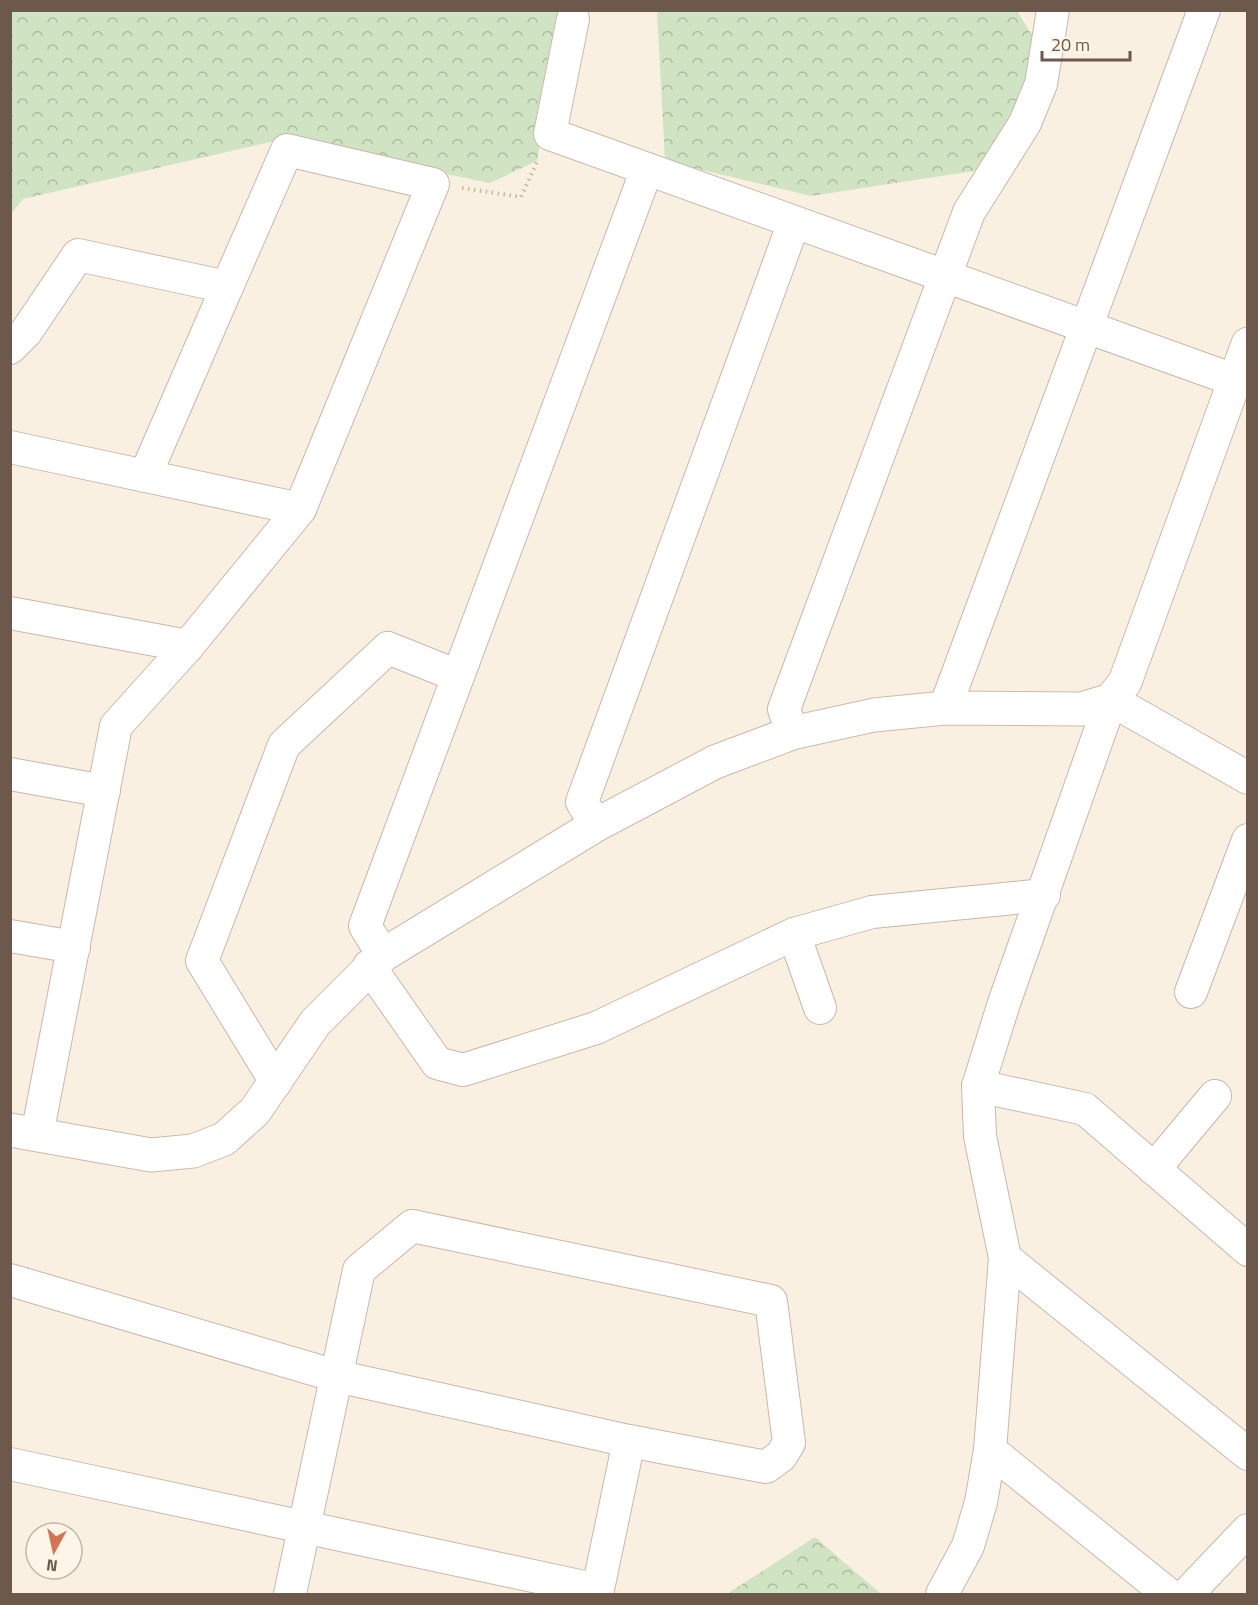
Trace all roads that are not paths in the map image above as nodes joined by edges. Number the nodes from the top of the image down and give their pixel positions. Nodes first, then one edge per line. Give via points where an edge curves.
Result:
1 (1053, 10) edge
2 (1204, 10) edge
3 (573, 19) dead end
4 (647, 169) junction
5 (794, 222) junction
6 (945, 276) junction
7 (227, 288) junction
8 (1087, 327) junction
9 (1248, 344) edge
10 (10, 348) edge
11 (1234, 380) junction
12 (10, 447) edge
13 (145, 476) junction
14 (300, 509) junction
15 (10, 613) edge
16 (188, 646) junction
17 (458, 676) junction
18 (1111, 700) junction
19 (945, 708) junction
20 (792, 733) junction
21 (10, 774) edge
22 (1248, 778) edge
23 (104, 791) junction
24 (596, 825) junction
25 (1248, 840) edge
26 (1044, 895) junction
27 (794, 934) junction
28 (10, 936) edge
29 (74, 947) junction
30 (376, 961) junction
31 (1191, 992) dead end
32 (820, 1008) dead end
33 (276, 1082) junction
34 (978, 1086) junction
35 (1215, 1096) dead end
36 (24, 1132) edge
37 (1154, 1169) junction
38 (1248, 1250) edge
39 (1005, 1258) junction
40 (10, 1280) edge
41 (336, 1376) junction
42 (629, 1441) junction
43 (990, 1450) junction
44 (1248, 1454) edge
45 (10, 1464) edge
46 (304, 1528) junction
47 (1248, 1530) edge
48 (598, 1592) edge
49 (290, 1594) edge
50 (942, 1594) edge
51 (1168, 1594) edge
52 (1187, 1594) edge

1 - 6 street via 1041,84 1025,123 969,212
2 - 8 street
3 - 4 street via 550,134
4 - 5 street
4 - 17 street
5 - 6 street
5 - 24 street via 582,802
6 - 8 street
6 - 20 street via 784,709
7 - 10 street via 78,255 26,332
7 - 13 street
7 - 14 street via 287,150 433,184
8 - 11 street
8 - 19 street
9 - 11 street
11 - 18 street via 1125,682
12 - 13 street
13 - 14 street
14 - 16 street
15 - 16 street
16 - 23 street via 116,726
17 - 30 street via 365,926
17 - 33 street via 388,648 284,745 202,961
18 - 19 street via 1082,709
18 - 22 street
18 - 26 street
19 - 20 street via 874,715
20 - 24 street via 715,762
21 - 23 street
23 - 29 street
24 - 30 street
25 - 31 street
26 - 27 street via 872,912
26 - 34 street
27 - 30 street via 596,1028 463,1070 436,1063
27 - 32 street
28 - 29 street
29 - 36 street
30 - 33 street via 315,1023
33 - 36 street via 255,1111 224,1139 193,1151 151,1155
34 - 37 street via 1085,1109
34 - 39 street via 980,1136
35 - 37 street
37 - 38 street
39 - 43 street
39 - 44 street
40 - 41 street
41 - 42 street
41 - 42 street via 358,1270 412,1226 771,1301 789,1443 781,1456 766,1467
41 - 46 street
42 - 48 street
43 - 50 street via 968,1546
43 - 51 street
45 - 46 street
46 - 48 street
46 - 49 street
47 - 52 street

